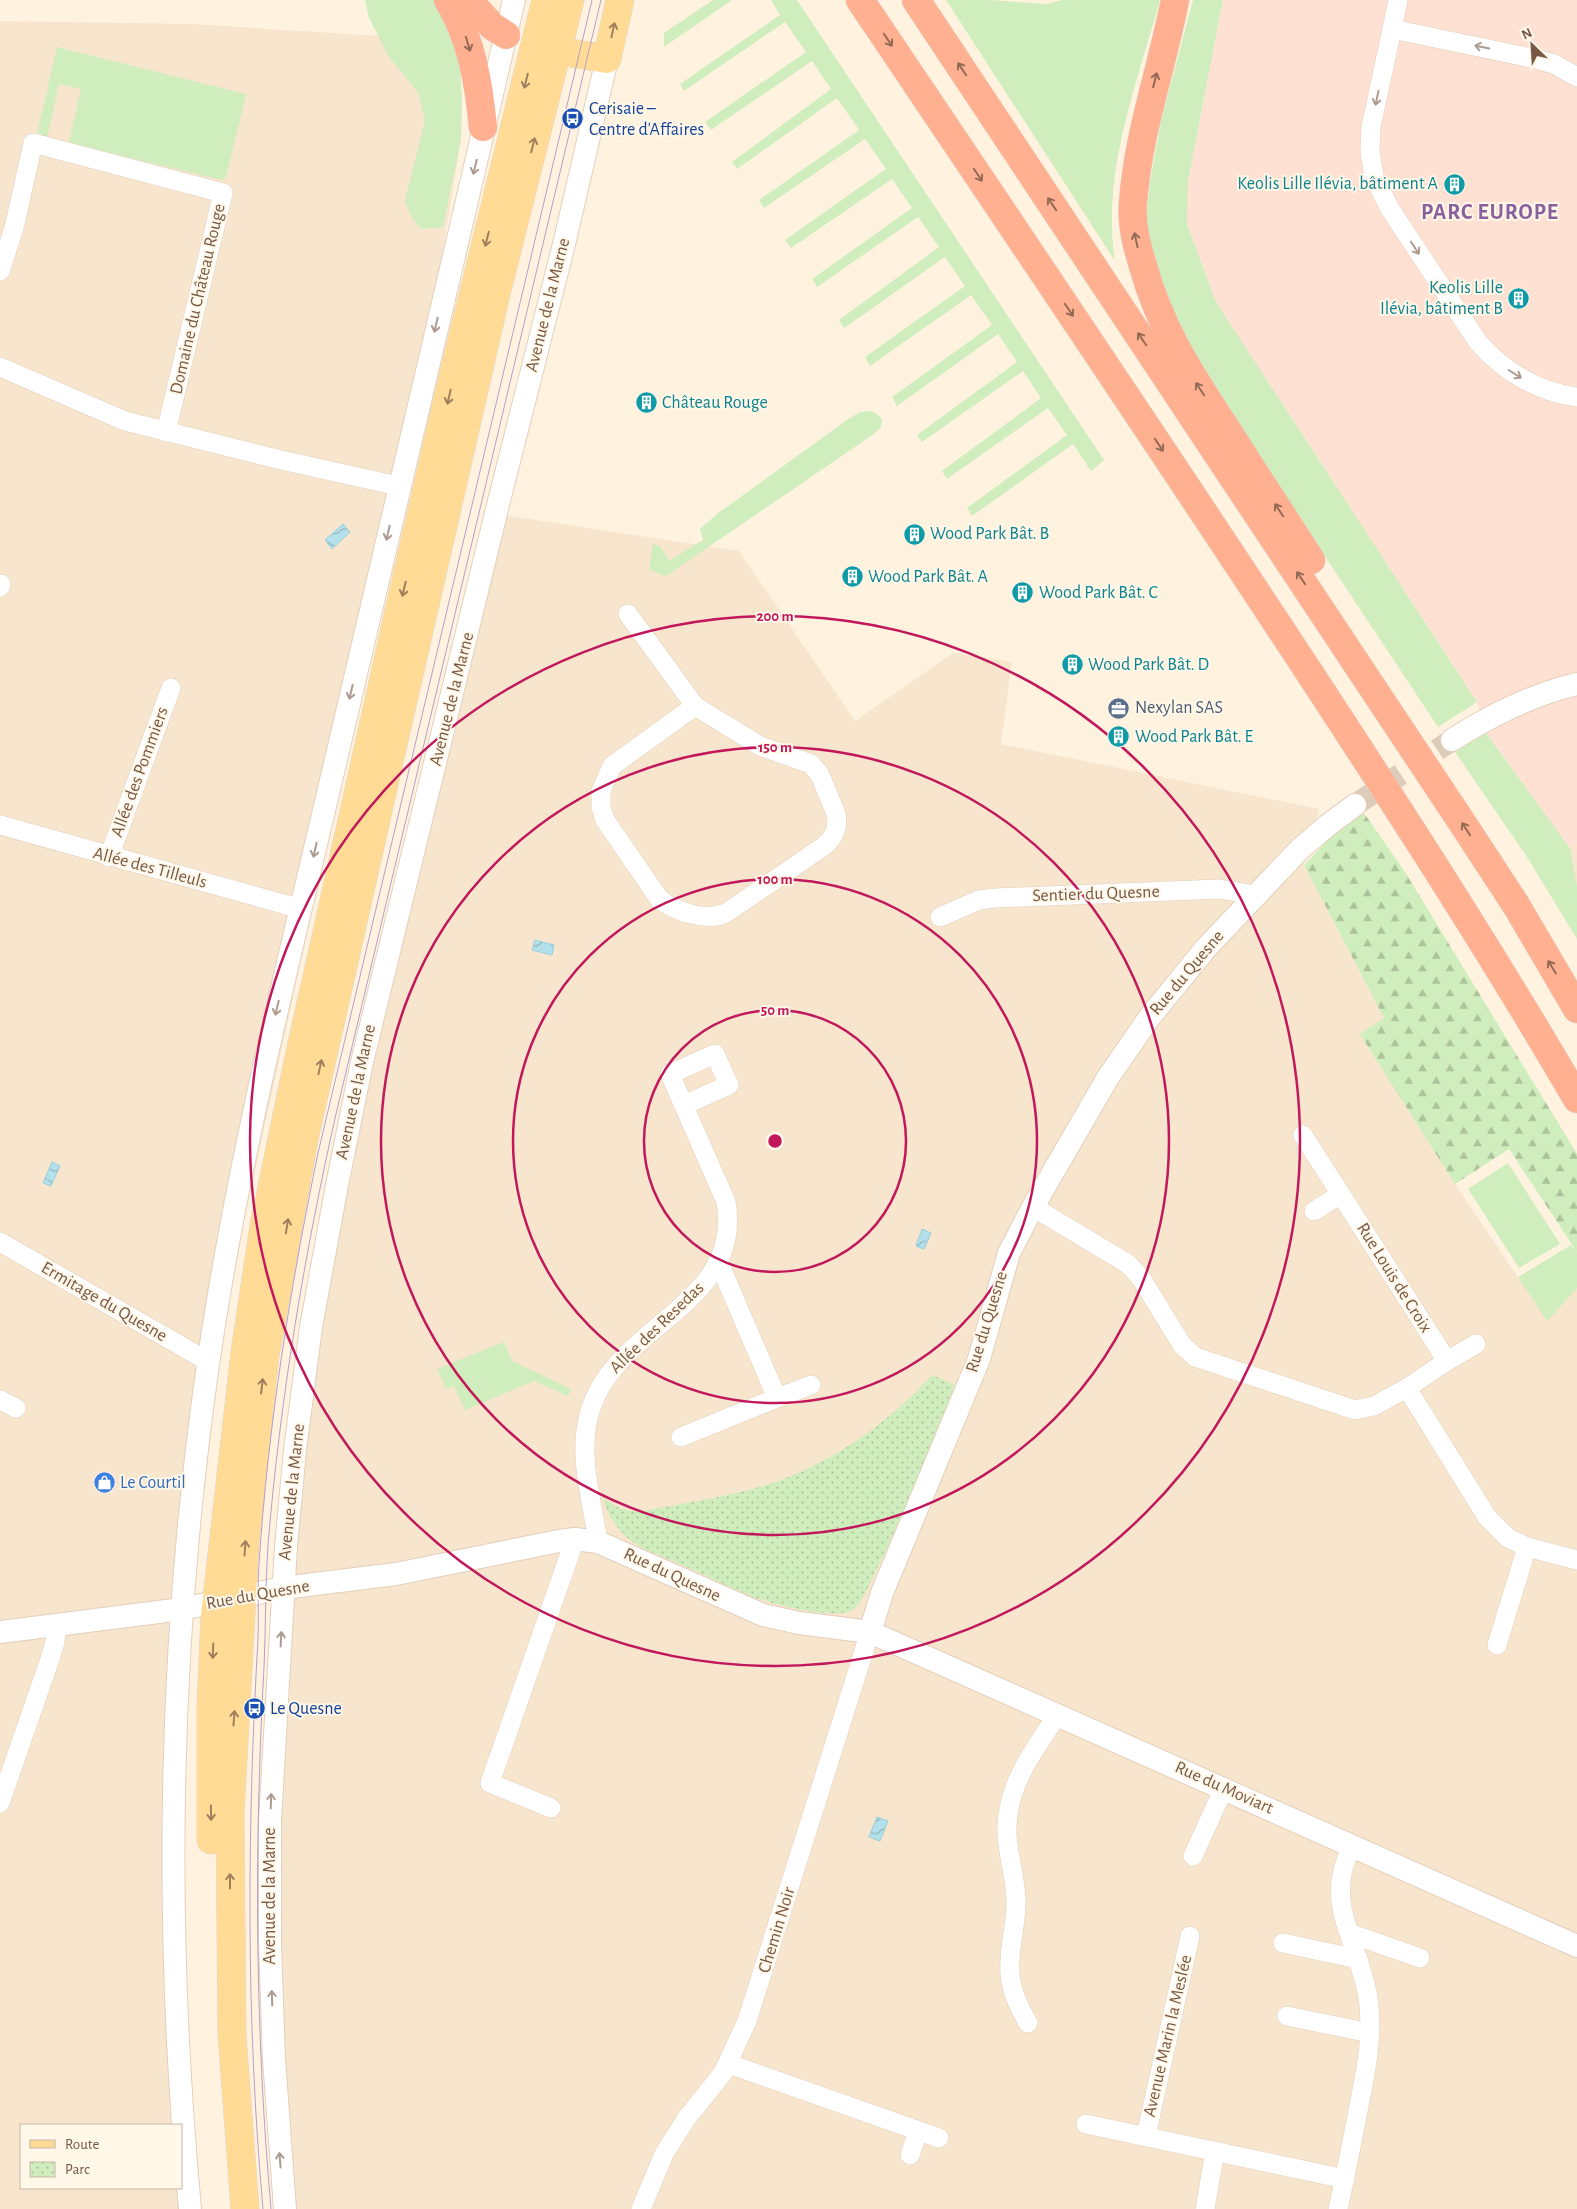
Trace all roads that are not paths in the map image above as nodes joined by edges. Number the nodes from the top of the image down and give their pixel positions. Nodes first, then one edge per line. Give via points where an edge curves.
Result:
1 (448, 0) edge
2 (468, 0) edge
3 (514, 0) edge
4 (546, 0) edge
5 (570, 0) edge
6 (620, 0) edge
7 (860, 0) edge
8 (916, 0) edge
9 (1175, 0) edge
10 (1398, 0) edge
11 (1392, 29) junction
12 (506, 35) junction
13 (545, 50) junction
14 (607, 59) junction
15 (1577, 77) edge
16 (483, 127) junction
17 (0, 272) edge
18 (0, 367) edge
19 (1577, 397) edge
20 (166, 432) junction
21 (398, 486) junction
22 (628, 614) dead end
23 (1577, 684) edge
24 (171, 688) dead end
25 (695, 706) junction
26 (1386, 706) junction
27 (1452, 740) tunnel mouth
28 (1355, 805) tunnel mouth
29 (0, 825) edge
30 (109, 857) junction
31 (1255, 895) junction
32 (301, 909) junction
33 (940, 917) dead end
34 (1577, 1009) edge
35 (1577, 1099) edge
36 (684, 1105) dead end
37 (1303, 1135) dead end
38 (1341, 1194) junction
39 (1033, 1208) junction
40 (1314, 1211) dead end
41 (0, 1242) edge
42 (719, 1263) junction
43 (1476, 1344) dead end
44 (1447, 1361) junction
45 (209, 1362) junction
46 (811, 1385) dead end
47 (1407, 1388) junction
48 (777, 1398) junction
49 (681, 1437) dead end
50 (574, 1540) junction
51 (598, 1542) junction
52 (1527, 1546) junction
53 (1577, 1560) edge
54 (283, 1588) junction
55 (229, 1599) junction
56 (182, 1609) junction
57 (58, 1625) junction
58 (0, 1632) edge
59 (870, 1632) junction
60 (1498, 1645) dead end
61 (1058, 1714) junction
62 (1224, 1788) junction
63 (0, 1802) edge
64 (551, 1808) dead end
65 (1352, 1846) junction
66 (1193, 1856) dead end
67 (1349, 1933) junction
68 (1190, 1936) dead end
69 (1283, 1943) dead end
70 (1577, 1946) edge
71 (1420, 1958) dead end
72 (1358, 1959) junction
73 (1287, 2016) dead end
74 (1028, 2023) dead end
75 (1370, 2032) junction
76 (729, 2064) junction
77 (1086, 2124) dead end
78 (918, 2131) junction
79 (1146, 2136) junction
80 (940, 2138) dead end
81 (1215, 2151) junction
82 (910, 2155) dead end
83 (1345, 2178) junction
84 (190, 2209) edge
85 (226, 2209) edge
86 (245, 2209) edge
87 (285, 2209) edge
88 (641, 2209) edge
89 (1205, 2209) edge
90 (1338, 2209) edge

1 -> 16 highway via 463,29 470,52
2 - 12 highway via 492,26
3 - 12 street
4 - 13 main road
5 - 13 main road
14 -> 6 main road, Avenue de la Marne
7 -> 35 highway via 1388,792 1528,1014
26 -> 8 highway
26 -> 9 highway via 1355,638 1325,584 1176,351 1145,273 1136,239 1133,204 1144,126
10 - 11 street
15 -> 11 street via 1536,58
11 -> 19 street via 1370,140 1372,165 1379,188 1395,218 1471,334 1485,350 1501,365 1541,388
12 - 13 main road
12 - 16 street
13 - 14 main road
13 - 55 main road via 496,294 304,1139 265,1356 250,1497
14 - 54 street, Avenue de la Marne via 353,1103 320,1270 307,1356
16 -> 21 street
17 - 20 street, Domaine du Château Rouge via 14,228 33,143 223,193
18 - 20 street via 117,418
20 - 21 street
21 -> 32 street
22 - 25 street
23 - 27 street via 1514,705
24 - 30 street, Allée des Pommiers
25 - 25 street via 760,746 811,764 820,775 837,821 834,834 824,846 726,913 713,918 672,907 660,900 606,820 601,807 604,782 612,766
34 -> 26 highway via 1516,906
28 - 31 street, Rue du Quesne via 1314,836
29 - 30 street, Allée des Tilleuls
30 - 32 street, Allée des Tilleuls
31 - 33 street, Sentier du Quesne via 1219,889 996,898 979,900
31 - 39 street, Rue du Quesne via 1206,948 1138,1034 1103,1087
32 -> 45 street via 253,1112
36 - 42 street, Allée des Resedas via 726,1202 728,1228
37 - 38 street, Rue Louis de Croix
38 - 40 street
38 - 44 street, Rue Louis de Croix
39 - 47 street via 1128,1264 1141,1278 1182,1346 1195,1357 1355,1410 1374,1406
39 - 59 street, Rue du Quesne via 1009,1253 979,1359 882,1593
41 - 45 street, Ermitage du Quesne
42 - 48 street, Allée des Resedas
42 - 51 street, Allée des Resedas via 680,1308 620,1360 596,1395 587,1421 584,1450
43 - 44 street
44 - 47 street
45 - 56 street via 194,1476
46 - 48 street
47 - 52 street via 1487,1517 1508,1538
48 - 49 street
50 - 51 street, Rue du Quesne
50 - 54 street, Rue du Quesne via 396,1574
50 - 64 street via 490,1783
51 - 59 street, Rue du Quesne via 763,1615
52 - 53 street
52 - 60 street
54 - 55 street, Rue du Quesne
87 -> 54 street, Avenue de la Marne via 274,2059 269,1870
55 - 56 street, Rue du Quesne
55 -> 85 main road via 212,1705 211,1850 215,2019
86 -> 55 main road via 233,2064
56 - 57 street, Rue du Quesne
56 - 84 street via 174,1845 179,2054
57 - 58 street, Rue du Quesne
57 - 63 street
59 - 61 street, Rue du Moviart
59 - 76 street, Chemin Noir via 760,1986
61 - 62 street, Rue du Moviart
61 - 74 street via 1020,1774 1009,1804 1006,1825 1016,1904 1010,1973 1015,1995
62 - 65 street, Rue du Moviart
62 - 66 street
65 - 67 street via 1340,1882
65 - 70 street, Rue du Moviart
67 - 71 street
67 - 72 street
68 - 79 street, Avenue Marin la Meslée
69 - 72 street
72 - 75 street via 1367,1993
73 - 75 street
75 - 83 street via 1367,2069
76 - 78 street
76 - 88 street, Chemin Noir via 671,2141
77 - 79 street, Avenue Marin la Meslée
78 - 80 street
78 - 82 street
79 - 81 street, Avenue Marin la Meslée
81 - 83 street, Avenue Marin la Meslée
81 - 89 street
83 - 90 street

